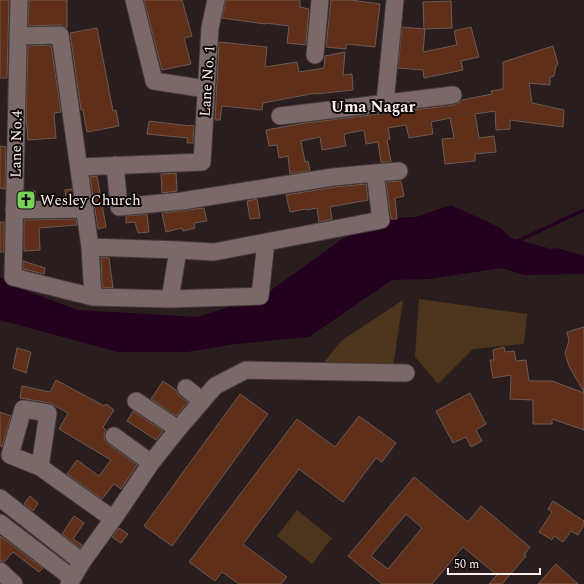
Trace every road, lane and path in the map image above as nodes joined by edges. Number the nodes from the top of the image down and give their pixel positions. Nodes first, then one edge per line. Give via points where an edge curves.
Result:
1 (19, 0) edge
2 (134, 0) edge
3 (216, 0) edge
4 (320, 0) edge
5 (395, 0) edge
6 (18, 36) junction
7 (315, 55) dead end
8 (206, 89) junction
9 (453, 95) dead end
10 (385, 103) junction
11 (280, 116) dead end
12 (115, 165) junction
13 (79, 167) junction
14 (399, 170) dead end
15 (375, 173) junction
16 (85, 209) junction
17 (14, 210) junction
18 (266, 242) junction
19 (90, 247) junction
20 (178, 250) junction
21 (94, 297) junction
22 (170, 299) junction
23 (406, 373) dead end
24 (186, 388) dead end
25 (201, 400) junction
26 (136, 401) dead end
27 (178, 429) junction
28 (114, 436) dead end
29 (5, 454) edge
30 (151, 464) junction
31 (40, 467) junction
32 (0, 498) edge
33 (113, 519) junction
34 (0, 523) edge
35 (82, 562) junction
36 (0, 571) edge
37 (71, 581) edge
38 (14, 584) edge

1 - 6 street, Lane No.4
2 - 8 street via 154,82
3 - 8 street, Lane No. 1 via 210,28
4 - 7 street
5 - 10 street
6 - 13 street via 60,35
6 - 17 street, Lane No.4
8 - 12 street, Lane No. 1 via 202,162
9 - 10 street
10 - 11 street
12 - 13 street
12 - 15 street via 119,207 182,201 333,177
13 - 16 street
14 - 15 street
15 - 18 street via 382,220
16 - 17 street
16 - 19 street
17 - 21 street, Lane No.4 via 13,277
18 - 20 street via 214,252
18 - 22 street via 260,296
19 - 20 street
19 - 21 street
20 - 22 street
21 - 22 street
23 - 25 street via 246,370 214,386
24 - 25 street
25 - 27 street
26 - 27 street
27 - 30 street
28 - 30 street
29 - 31 street
29 - 31 street via 23,408 48,413
30 - 33 street
31 - 33 street
32 - 35 street
33 - 35 street
34 - 37 street
35 - 37 street
36 - 38 street

